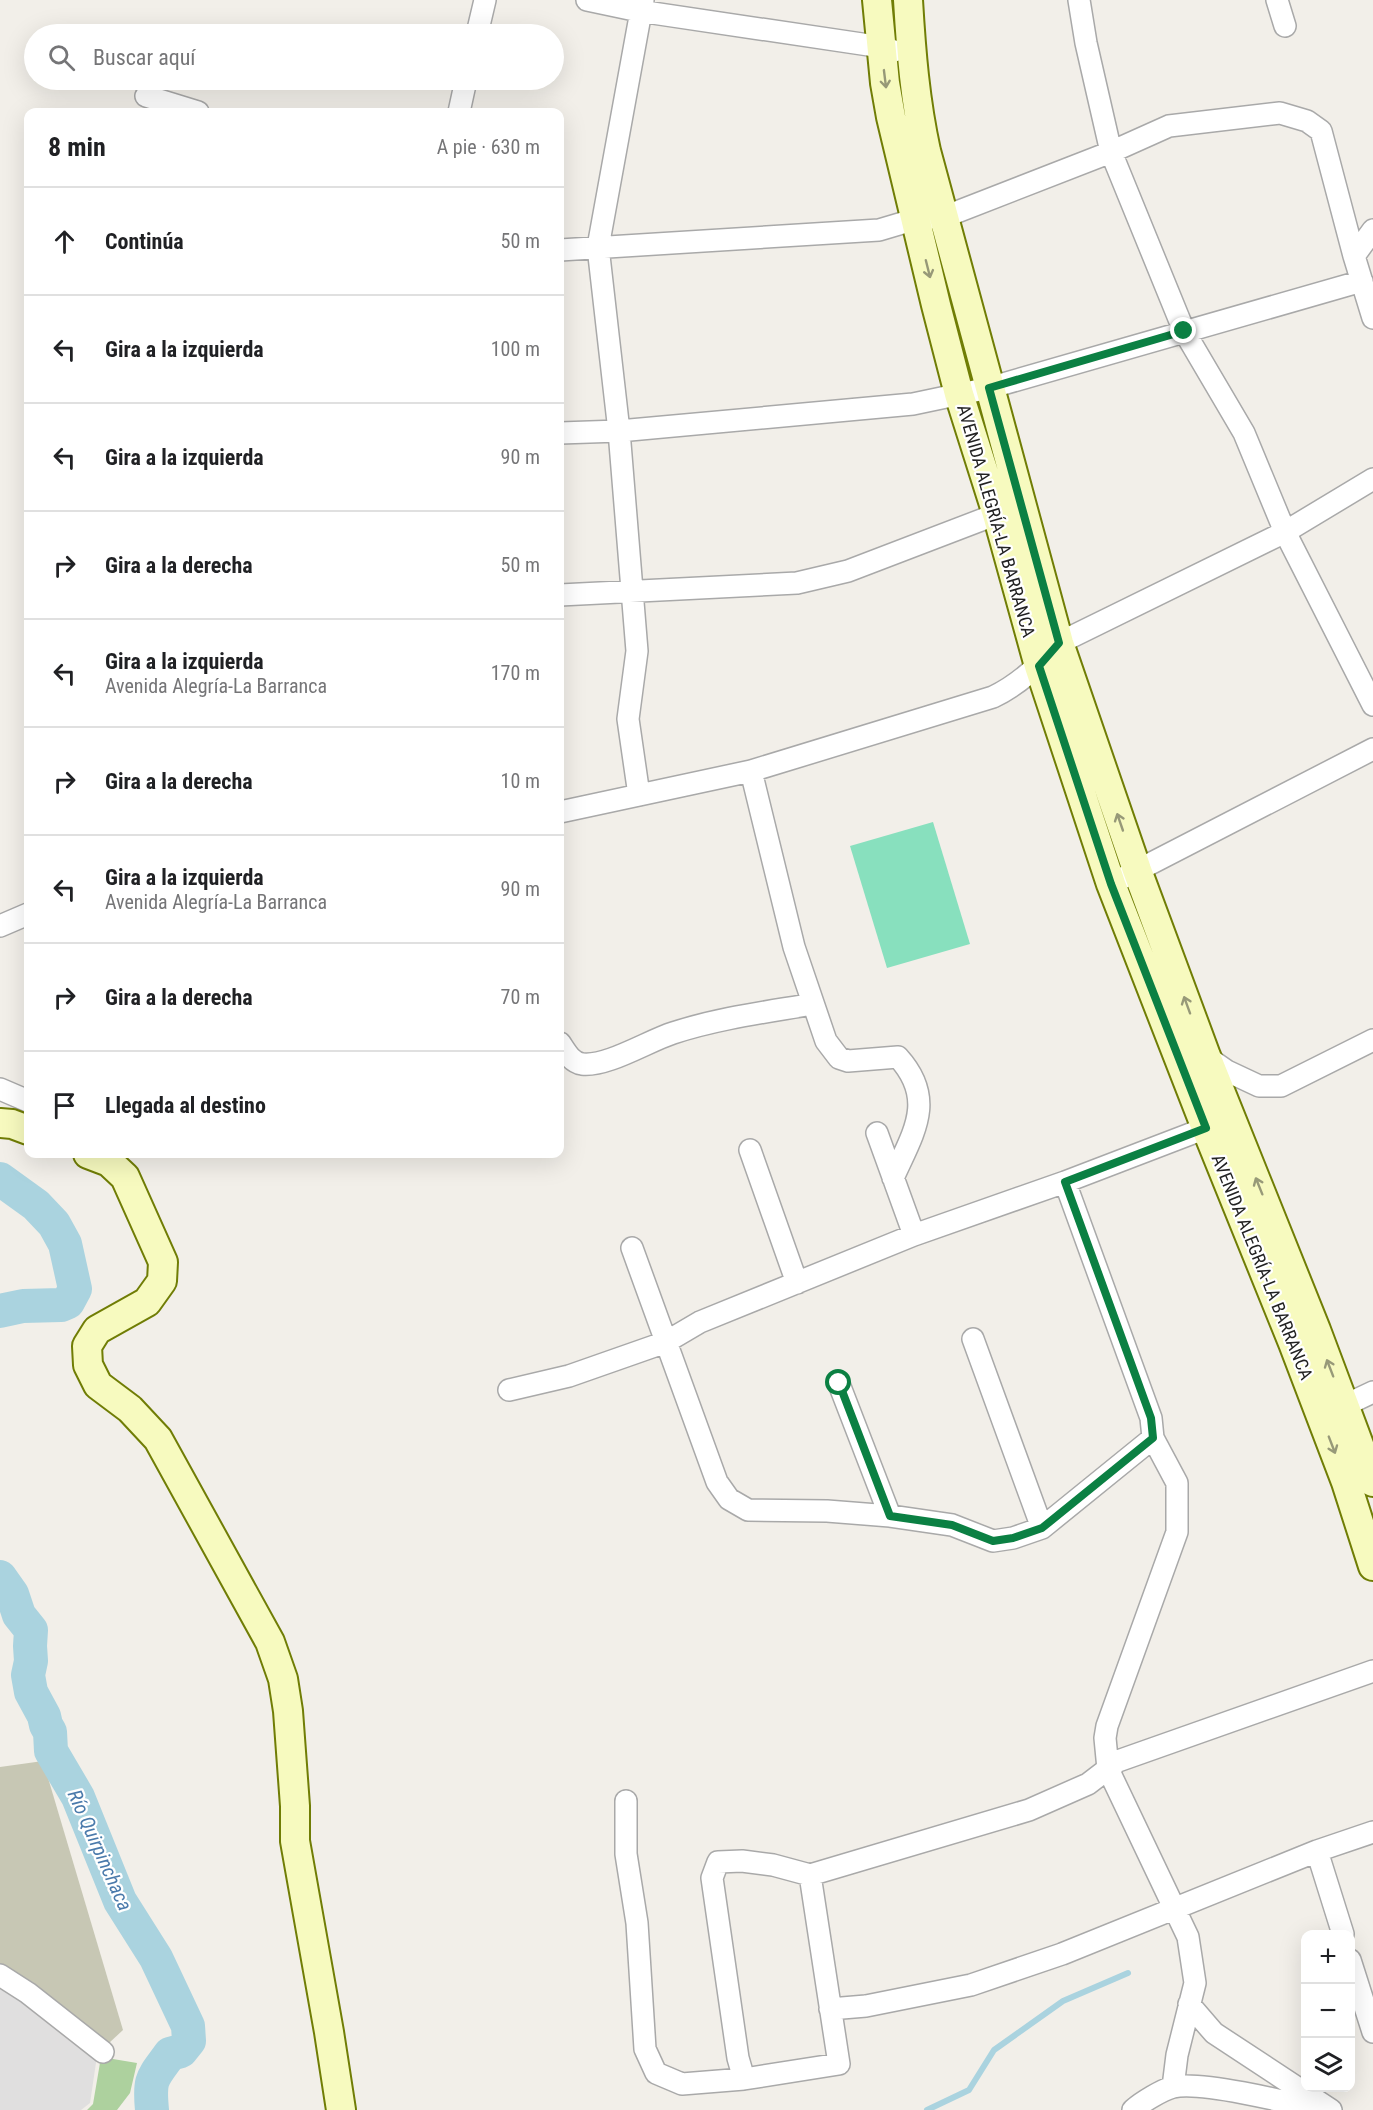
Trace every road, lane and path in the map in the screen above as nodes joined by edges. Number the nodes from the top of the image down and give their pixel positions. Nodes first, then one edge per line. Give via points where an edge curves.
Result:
1 (485, 0) edge
2 (587, 0) edge
3 (877, 0) edge
4 (908, 0) edge
5 (1079, 0) edge
6 (1277, 0) edge
7 (641, 6) edge
8 (479, 24) edge
9 (1285, 26) dead end
10 (882, 47) junction
11 (912, 57) junction
12 (464, 90) edge
13 (146, 96) dead end
14 (185, 108) edge
15 (460, 108) edge
16 (1112, 152) junction
17 (944, 217) junction
18 (916, 219) junction
19 (1373, 230) edge
20 (598, 247) junction
21 (564, 250) edge
22 (1354, 256) junction
23 (1362, 281) junction
24 (1373, 318) edge
25 (1184, 331) junction
26 (989, 388) junction
27 (959, 394) junction
28 (619, 431) junction
29 (564, 434) edge
30 (1373, 479) edge
31 (1010, 512) junction
32 (1284, 532) junction
33 (632, 591) junction
34 (564, 595) edge
35 (1059, 643) junction
36 (1039, 666) junction
37 (1373, 705) edge
38 (1373, 749) edge
39 (751, 771) junction
40 (639, 795) junction
41 (564, 811) edge
42 (1137, 870) junction
43 (1111, 884) junction
44 (24, 916) edge
45 (0, 926) edge
46 (813, 1004) junction
47 (1373, 1040) edge
48 (1173, 1043) junction
49 (564, 1049) edge
50 (1206, 1056) junction
51 (0, 1089) edge
52 (24, 1099) edge
53 (0, 1123) edge
54 (24, 1128) edge
55 (1206, 1128) junction
56 (877, 1133) dead end
57 (750, 1150) dead end
58 (101, 1158) edge
59 (893, 1178) junction
60 (1065, 1182) junction
61 (914, 1235) junction
62 (632, 1248) dead end
63 (797, 1282) junction
64 (973, 1339) dead end
65 (666, 1342) junction
66 (839, 1383) dead end
67 (509, 1390) dead end
68 (1373, 1392) edge
69 (1333, 1411) junction
70 (1153, 1438) junction
71 (1373, 1482) edge
72 (890, 1516) junction
73 (1042, 1528) junction
74 (1373, 1566) edge
75 (1373, 1671) edge
76 (1108, 1769) junction
77 (626, 1801) dead end
78 (1373, 1832) edge
79 (1317, 1851) junction
80 (810, 1875) junction
81 (1174, 1908) junction
82 (1341, 1930) edge
83 (0, 1975) edge
84 (1355, 1976) edge
85 (1189, 2004) junction
86 (830, 2009) junction
87 (1373, 2032) edge
88 (103, 2052) dead end
89 (744, 2079) junction
90 (1173, 2087) junction
91 (1246, 2103) edge
92 (341, 2110) edge
93 (1133, 2110) edge
94 (1314, 2110) edge
95 (1331, 2110) edge

1 - 8 street
2 - 7 street
3 - 10 main road, AVENIDA ALEGRÍA-LA BARRANCA
4 - 11 main road, AVENIDA ALEGRÍA-LA BARRANCA
5 - 16 street
6 - 9 street
7 - 10 street
7 - 20 street
10 - 11 street
10 -> 18 main road, AVENIDA ALEGRÍA-LA BARRANCA via 889,105
11 - 17 main road, AVENIDA ALEGRÍA-LA BARRANCA via 919,117
12 - 15 street
13 - 14 street
16 - 17 street
16 - 22 street via 1169,126 1280,113 1307,121 1321,131
16 - 25 street
17 - 18 street
17 - 26 main road, AVENIDA ALEGRÍA-LA BARRANCA
18 - 20 street via 879,230
18 -> 27 main road, AVENIDA ALEGRÍA-LA BARRANCA
19 - 22 street
20 - 21 street
20 - 28 street
22 - 23 street
23 - 24 street
23 - 25 street
25 - 26 street
25 - 32 street via 1244,433
26 - 27 street
26 - 31 main road, AVENIDA ALEGRÍA-LA BARRANCA
27 - 28 street via 913,405
27 - 31 main road, AVENIDA ALEGRÍA-LA BARRANCA
28 - 29 street
28 - 33 street
30 - 32 street
31 - 33 street via 848,571 796,583
31 - 35 main road, AVENIDA ALEGRÍA-LA BARRANCA
31 - 36 main road, AVENIDA ALEGRÍA-LA BARRANCA
32 - 35 street
32 - 37 street
33 - 34 street
33 - 40 street via 637,651 628,719
35 - 36 street
42 -> 35 main road, AVENIDA ALEGRÍA-LA BARRANCA
36 - 39 street via 993,698
36 - 43 main road, AVENIDA ALEGRÍA-LA BARRANCA
38 - 42 street
39 - 40 street
39 - 46 street via 794,947
40 - 41 street
42 - 43 street
50 -> 42 main road, AVENIDA ALEGRÍA-LA BARRANCA
43 - 48 main road, AVENIDA ALEGRÍA-LA BARRANCA
44 - 45 street
46 - 49 street via 672,1033 599,1063 580,1064
46 - 59 street via 826,1041 839,1058 848,1061 898,1057 916,1083 920,1109 916,1128
47 - 50 street via 1281,1086 1259,1086
48 - 50 street
48 - 55 main road, AVENIDA ALEGRÍA-LA BARRANCA
69 -> 50 main road, AVENIDA ALEGRÍA-LA BARRANCA
51 - 52 street
53 - 54 main road
55 - 60 street
55 - 69 main road, AVENIDA ALEGRÍA-LA BARRANCA
56 - 59 street
57 - 63 street
58 - 92 main road via 125,1177 163,1262 162,1281 147,1302 97,1330 87,1346 88,1365 98,1385 130,1409 158,1439 270,1642 283,1679 295,1841
59 - 61 street
60 - 61 street
60 - 70 street via 1151,1418
61 - 63 street
62 - 65 street
63 - 65 street via 700,1322
64 - 73 street
65 - 67 street via 569,1376
65 - 72 street via 717,1482 729,1499 748,1510
66 - 72 street
68 - 69 street
69 - 71 main road, AVENIDA ALEGRÍA-LA BARRANCA
69 -> 74 main road, AVENIDA ALEGRÍA-LA BARRANCA via 1346,1482
70 - 73 street
70 - 76 street via 1177,1483 1177,1532 1107,1726
72 - 73 street via 952,1525 993,1541
75 - 76 street via 1158,1746 1118,1761
76 - 80 street via 1088,1784 1029,1810
76 - 81 street
77 - 89 street via 626,1854 637,1923 645,2049 656,2073 682,2084
78 - 79 street
79 - 81 street
79 - 82 street
80 - 86 street
80 - 89 street via 742,1861 718,1862 712,1878
81 - 85 street via 1190,1949 1195,1983
81 - 86 street via 1062,1954 971,1985 866,2006
83 - 88 street
84 - 87 street
85 - 90 street
85 - 95 street via 1214,2033
86 - 89 street via 838,2064
90 - 91 street via 1205,2087
90 - 93 street
91 - 94 street via 1297,2104

